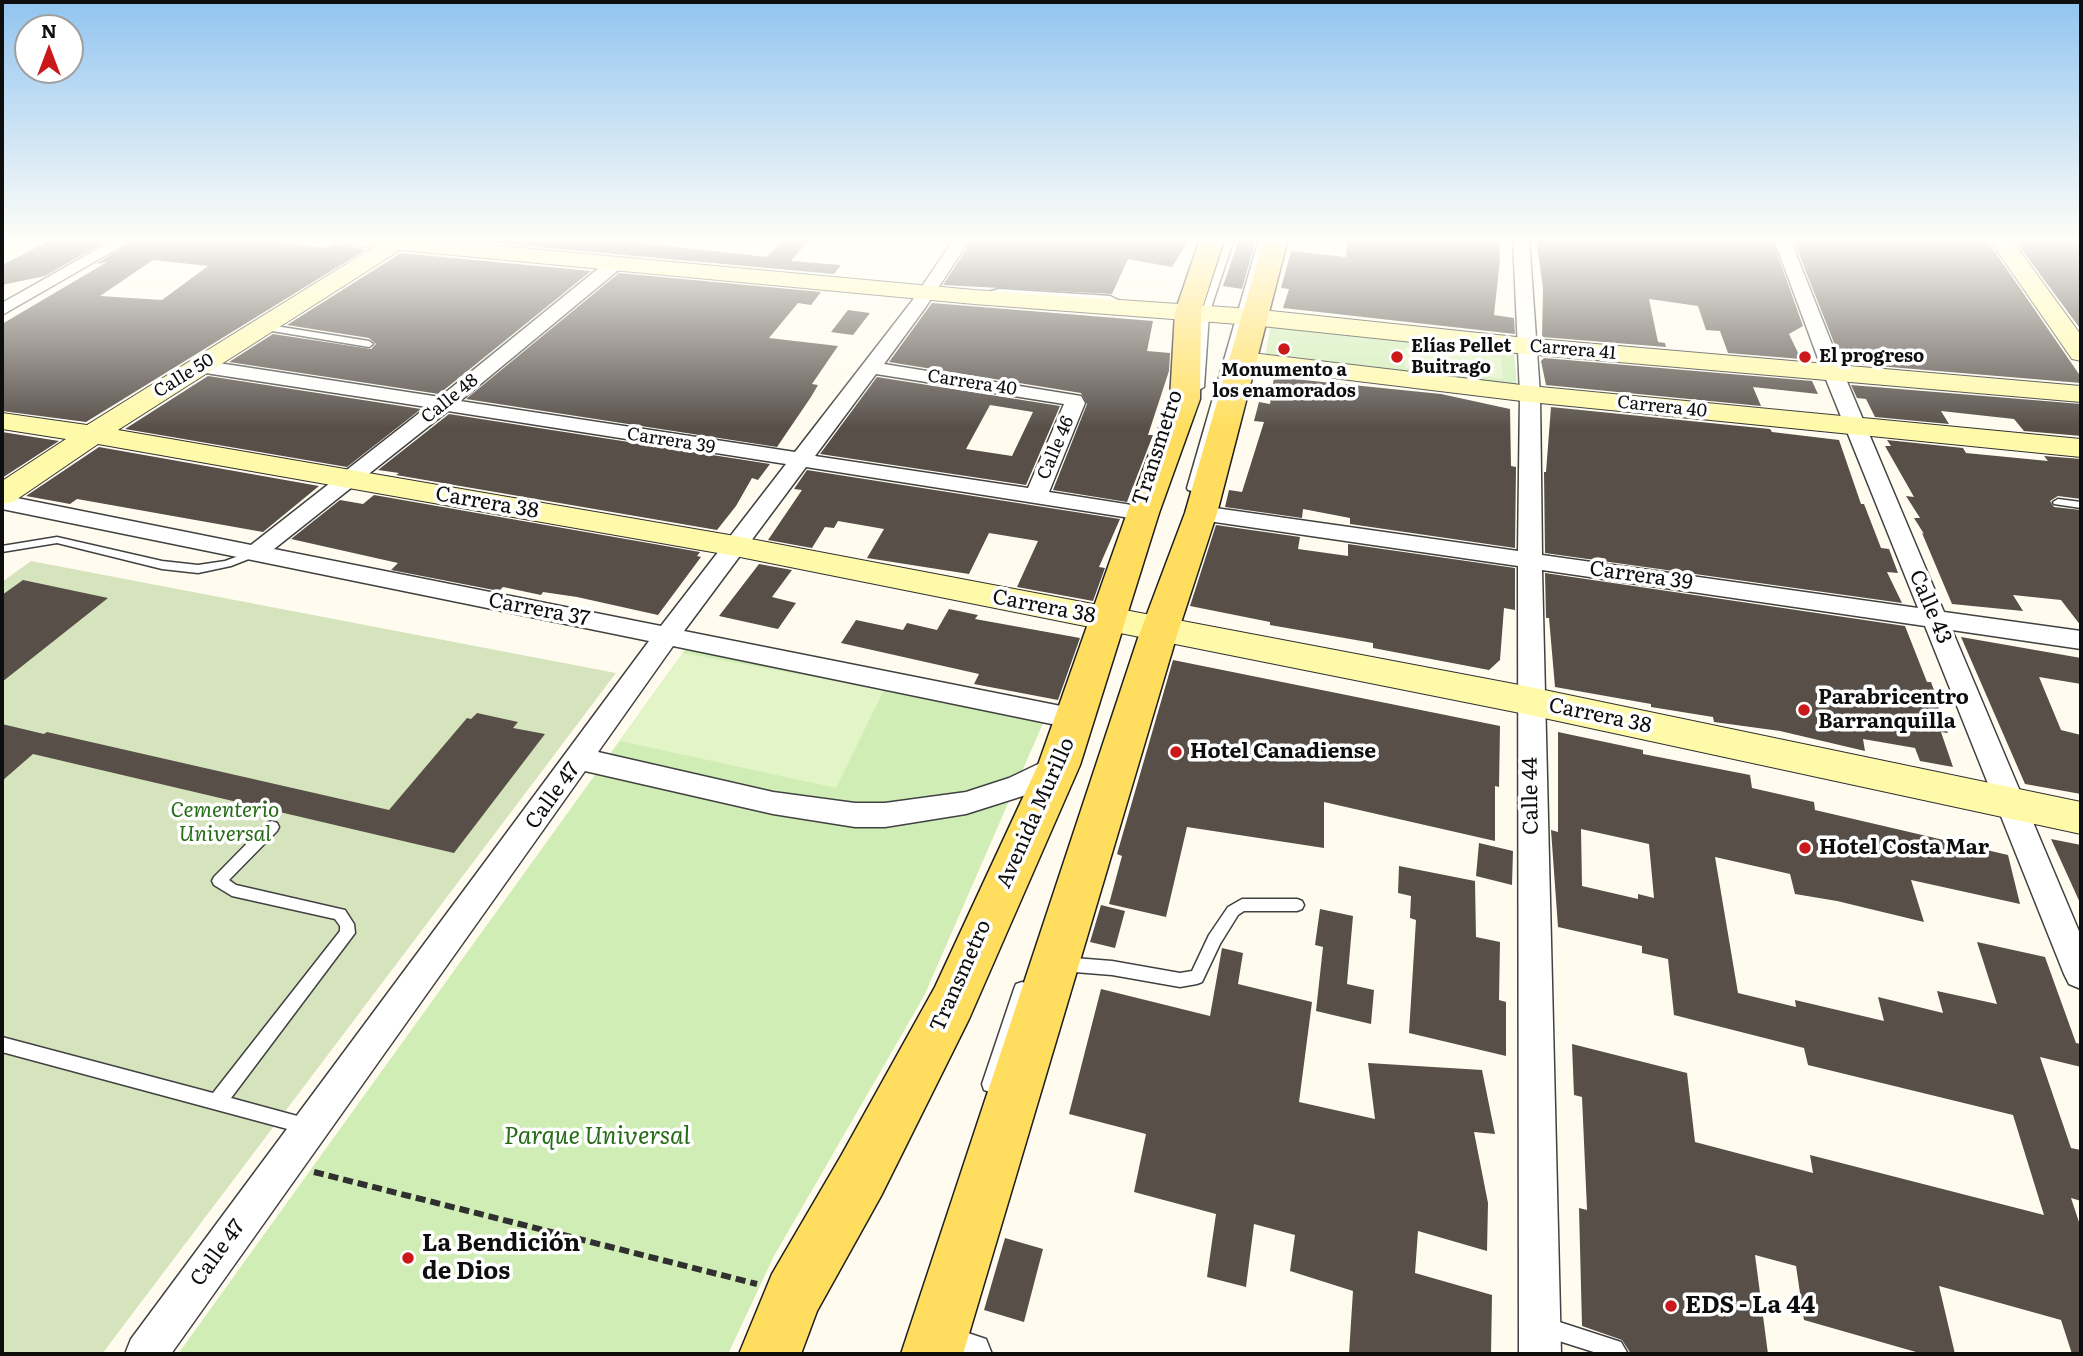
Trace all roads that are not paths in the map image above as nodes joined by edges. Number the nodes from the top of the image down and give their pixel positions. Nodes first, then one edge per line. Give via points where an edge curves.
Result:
1 (302, 302) edge
2 (567, 302) edge
3 (919, 302) edge
4 (1049, 302) edge
5 (1199, 302) edge
6 (1202, 302) edge
7 (1249, 302) edge
8 (1252, 302) edge
9 (1524, 302) edge
10 (1806, 302) edge
11 (2045, 302) edge
12 (1197, 313) junction
13 (1246, 317) junction
14 (263, 327) junction
15 (369, 344) dead end
16 (1526, 346) junction
17 (2081, 353) edge
18 (1243, 360) junction
19 (199, 366) junction
20 (869, 368) junction
21 (1833, 372) junction
22 (1530, 394) junction
23 (2081, 394) edge
24 (1074, 400) joint
25 (444, 404) junction
26 (2, 421) edge
27 (1856, 426) junction
28 (92, 434) junction
29 (2081, 448) edge
30 (802, 462) junction
31 (348, 479) junction
32 (2, 495) edge
33 (1036, 496) junction
34 (2, 502) edge
35 (2058, 502) dead end
36 (2081, 505) edge
37 (1189, 512) junction
38 (1143, 513) junction
39 (734, 546) junction
40 (2, 549) edge
41 (1146, 552) dead end
42 (254, 553) junction
43 (1532, 560) junction
44 (1934, 618) junction
45 (1134, 624) junction
46 (667, 636) junction
47 (2081, 640) edge
48 (1530, 701) junction
49 (1073, 740) junction
50 (580, 759) junction
51 (2011, 804) junction
52 (2081, 818) edge
53 (1049, 822) dead end
54 (272, 827) dead end
55 (1297, 905) dead end
56 (1040, 971) junction
57 (2081, 974) edge
58 (2, 1045) edge
59 (986, 1096) dead end
60 (217, 1102) junction
61 (310, 1127) junction
62 (1540, 1340) edge
63 (946, 1351) edge
64 (146, 1354) edge
65 (770, 1354) edge
66 (1618, 1354) edge

1 - 14 street, Calle 50
2 - 25 street, Calle 48
3 - 20 street, Calle 47
4 - 12 street, Carrera 41
5 - 12 main road, Avenida Murillo
6 - 12 lane, Transmetro
7 - 13 lane, Transmetro
8 - 13 main road, Avenida Murillo
9 - 16 street, Calle 44
10 - 21 street, Calle 43
11 - 17 street
12 - 13 street, Carrera 41
12 - 38 main road, Avenida Murillo via 1185,399
12 - 41 lane, Transmetro via 1198,401
13 - 16 street, Carrera 41
13 - 18 main road, Avenida Murillo
13 - 37 lane, Transmetro
14 - 15 lane
14 - 19 street, Calle 50
16 - 21 street, Carrera 41
16 - 22 street, Calle 44
18 - 22 street, Carrera 40
18 - 37 main road, Avenida Murillo
19 - 25 street, Carrera 39
19 - 28 street, Calle 50
20 - 24 street, Carrera 40
20 - 30 street, Calle 47
21 - 23 street, Carrera 41
21 - 27 street, Calle 43
22 - 27 street, Carrera 40
22 - 43 street, Calle 44
24 - 33 street, Calle 46
25 - 30 street, Carrera 39
25 - 31 street, Calle 48
26 - 28 street, Carrera 38
27 - 29 street, Carrera 40
27 - 44 street, Calle 43
28 - 31 street, Carrera 38
28 - 32 street, Calle 50
30 - 33 street, Carrera 39
30 - 39 street, Calle 47
31 - 39 street, Carrera 38
31 - 42 street, Calle 48
33 - 38 street, Carrera 39
34 - 42 street, Carrera 37
35 - 36 lane
37 - 43 street, Carrera 39
37 - 45 main road, Avenida Murillo
38 - 45 main road, Avenida Murillo
39 - 45 street, Carrera 38
39 - 46 street, Calle 47
40 - 42 lane via 57,540 198,569
42 - 46 street, Carrera 37
43 - 44 street, Carrera 39
43 - 48 street, Calle 44
44 - 47 street, Carrera 39
44 - 51 street, Calle 43
45 - 48 street, Carrera 38
45 - 49 main road, Avenida Murillo
45 - 56 main road, Avenida Murillo
46 - 49 street, Carrera 37
46 - 50 street, Calle 47
48 - 51 street, Carrera 38
48 - 62 street, Calle 44
49 - 50 street via 1019,786 967,803 895,814 855,815 785,805
49 - 53 lane
49 - 65 main road, Avenida Murillo via 951,1003 793,1295
50 - 61 street, Calle 47
51 - 52 street, Carrera 38
51 - 57 street, Calle 43
54 - 60 lane via 219,881 232,890 340,914 348,933
55 - 56 lane via 1242,905 1233,911 1197,976 1180,980 1112,968
56 - 59 lane
56 - 63 main road, Avenida Murillo
58 - 60 lane
60 - 61 lane
61 - 64 street, Calle 47
62 - 66 lane via 1614,1349

